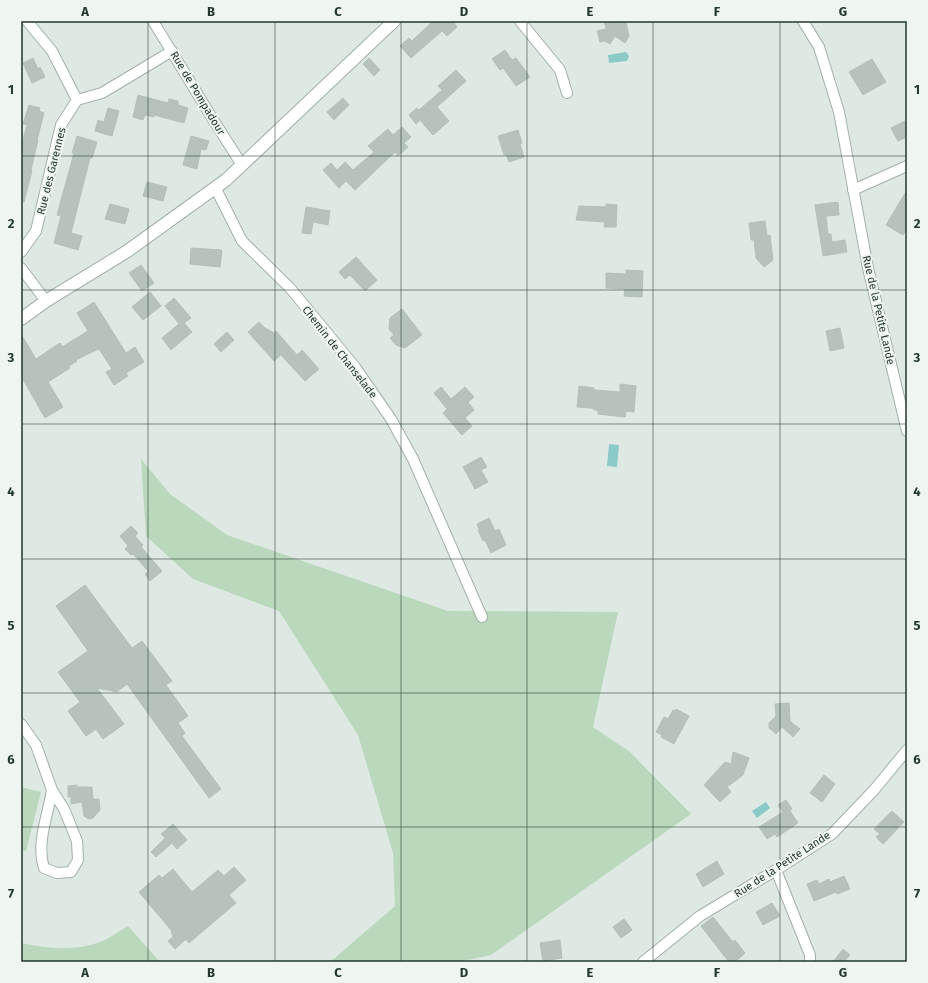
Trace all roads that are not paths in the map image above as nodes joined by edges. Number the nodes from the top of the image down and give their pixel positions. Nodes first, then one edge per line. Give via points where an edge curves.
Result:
1 (27, 21) edge
2 (153, 21) edge
3 (394, 21) edge
4 (520, 21) edge
5 (803, 21) edge
6 (172, 51) junction
7 (568, 93) dead end
8 (77, 100) junction
9 (242, 165) junction
10 (907, 166) edge
11 (216, 188) junction
12 (853, 190) junction
13 (21, 252) edge
14 (21, 268) edge
15 (46, 301) junction
16 (21, 319) edge
17 (907, 430) edge
18 (482, 617) dead end
19 (21, 724) edge
20 (907, 750) edge
21 (52, 790) junction
22 (776, 870) junction
23 (643, 962) edge
24 (810, 962) edge

1 - 8 street via 52,51
2 - 6 street, Rue de Pompadour
3 - 9 street
4 - 7 street via 560,70
5 - 12 street, Rue de la Petite Lande via 819,47 838,112
6 - 8 street via 102,93
6 - 9 street, Rue de Pompadour
8 - 13 street, Rue des Garennes via 61,125 36,231
9 - 11 street
10 - 12 street
11 - 15 street via 126,252
11 - 18 street, Chemin de Chanselade via 242,241 290,288 355,367 391,419 414,459
12 - 17 street, Rue de la Petite Lande via 868,268
14 - 15 street
15 - 16 street
19 - 21 street via 36,745
20 - 22 street, Rue de la Petite Lande via 874,790 832,834
21 - 21 street via 41,857 44,868 57,873 70,872 78,860 78,841 64,809
22 - 23 street, Rue de la Petite Lande via 700,916
22 - 24 street via 810,955

